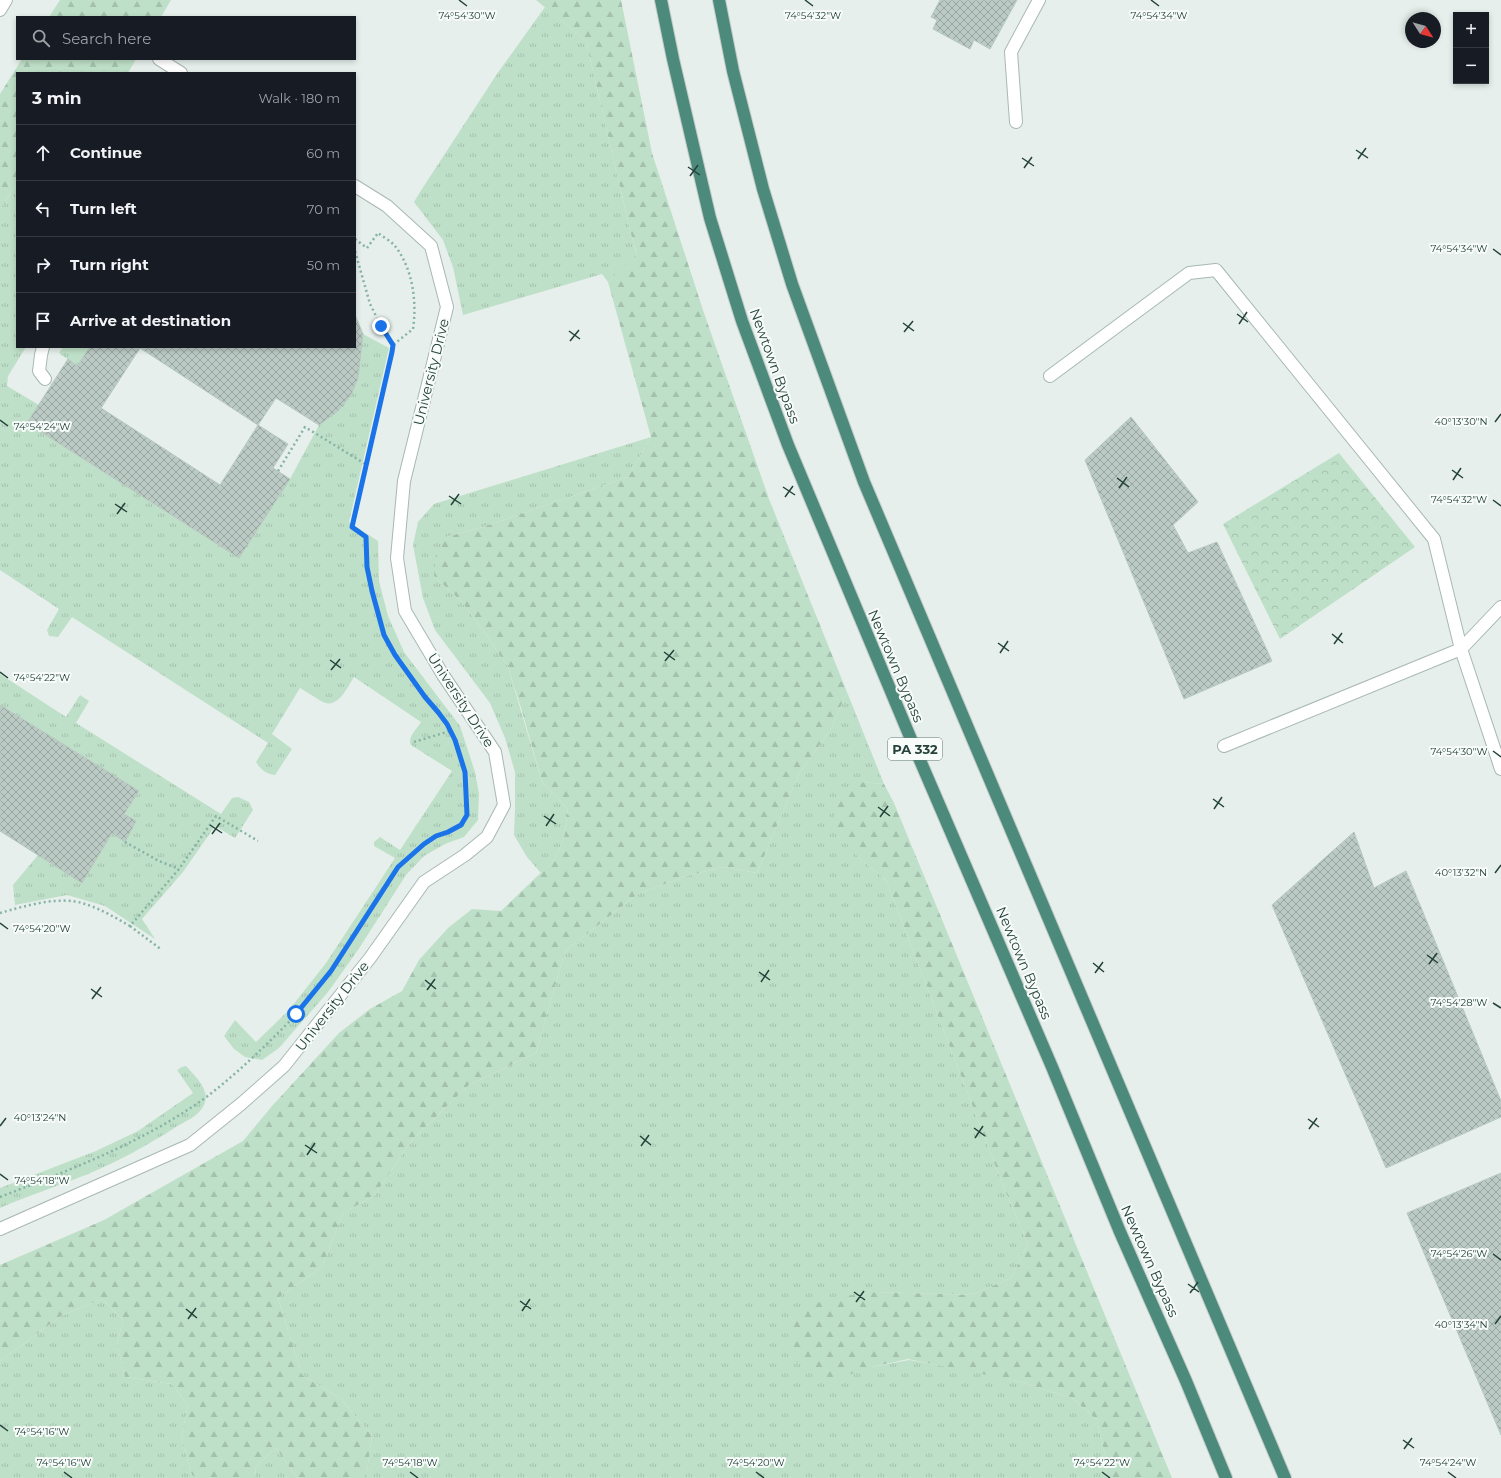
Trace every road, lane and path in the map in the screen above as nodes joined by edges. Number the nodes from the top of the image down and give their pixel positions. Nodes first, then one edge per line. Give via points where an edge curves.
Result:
1 (6, 0) edge
2 (661, 0) edge
3 (720, 0) edge
4 (1039, 0) edge
5 (0, 10) edge
6 (160, 60) edge
7 (178, 72) edge
8 (1016, 122) dead end
9 (356, 187) edge
10 (356, 240) edge
11 (356, 255) edge
12 (393, 345) junction
13 (43, 348) edge
14 (1050, 376) dead end
15 (45, 379) dead end
16 (366, 465) junction
17 (278, 471) dead end
18 (1501, 607) edge
19 (1461, 649) junction
20 (450, 731) junction
21 (414, 742) dead end
22 (1224, 746) dead end
23 (1501, 769) edge
24 (258, 841) dead end
25 (125, 842) dead end
26 (179, 869) junction
27 (0, 913) edge
28 (130, 926) junction
29 (162, 950) dead end
30 (331, 971) dead end
31 (296, 1014) dead end
32 (0, 1197) edge
33 (0, 1229) edge
34 (1226, 1478) edge
35 (1285, 1478) edge

1 - 5 street
2 - 34 highway, Newtown Bypass / PA 332 via 710,218 742,321 788,445
3 - 35 highway via 733,71 763,189 792,284 864,482
4 - 8 street via 1011,52
6 - 7 street
9 - 33 street, University Drive via 387,206 431,246 447,307 404,481 397,558 405,611 443,675 495,752 504,805 487,837 424,882 370,958 284,1066 241,1104 190,1145
10 - 12 path via 367,248 378,233 395,245 408,268 416,312 413,329
11 - 12 path via 370,304
12 - 16 path
13 - 15 street via 39,371
14 - 19 street via 1189,273 1216,270 1434,539
16 - 17 path via 305,427
16 - 20 path via 352,527 366,537 367,567 384,635 395,655
18 - 19 street
19 - 22 street
19 - 23 street
20 - 21 path
20 - 30 path via 465,772 467,815 461,825 424,844 398,867
24 - 26 path via 216,816
25 - 26 path
26 - 28 path
27 - 28 path via 30,905 67,901 84,903
28 - 29 path
31 - 32 path via 255,1056 215,1090 159,1127 95,1160

